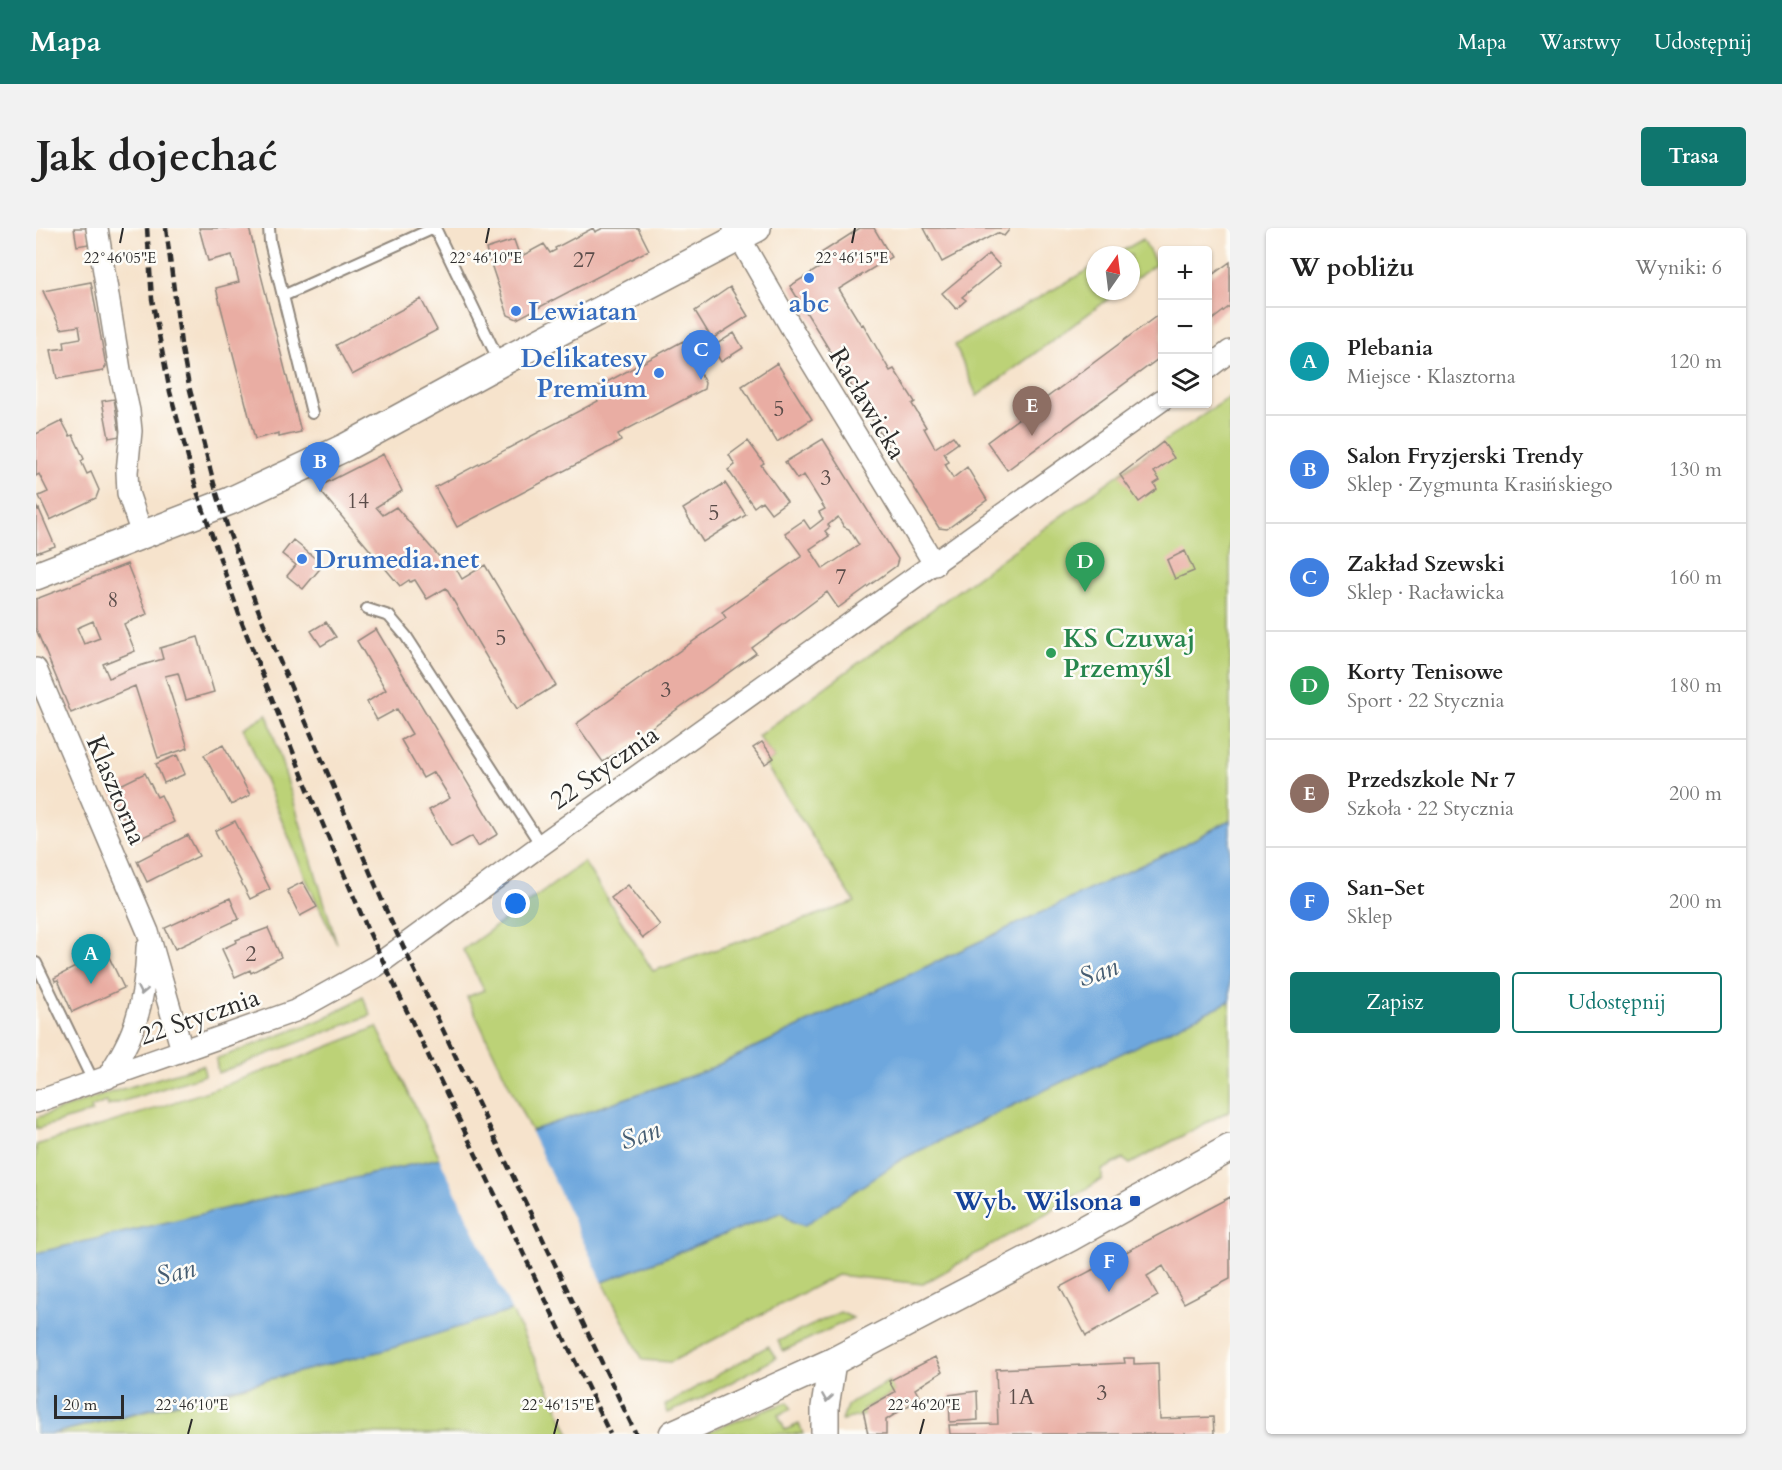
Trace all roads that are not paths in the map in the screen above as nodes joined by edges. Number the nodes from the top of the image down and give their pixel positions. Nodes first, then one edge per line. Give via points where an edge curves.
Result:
1 (97, 228) edge
2 (269, 228) edge
3 (435, 228) edge
4 (743, 231) edge
5 (283, 296) junction
6 (1230, 351) edge
7 (500, 363) junction
8 (1212, 365) edge
9 (1158, 403) edge
10 (312, 412) dead end
11 (142, 534) junction
12 (934, 565) junction
13 (36, 576) edge
14 (367, 609) dead end
15 (36, 669) edge
16 (541, 845) junction
17 (148, 932) junction
18 (36, 963) edge
19 (182, 1050) junction
20 (100, 1080) junction
21 (36, 1101) edge
22 (1230, 1148) edge
23 (832, 1362) junction
24 (673, 1434) edge
25 (825, 1434) edge

1 - 11 street via 130,421 128,493
2 - 5 lane
3 - 5 lane
3 - 7 lane
4 - 7 street
4 - 12 street, Racławicka
5 - 10 lane
6 - 8 street
7 - 11 street via 336,452 230,501
9 - 12 street, 22 Stycznia
11 - 13 street
12 - 16 street, 22 Stycznia
14 - 16 lane via 389,616 406,636
15 - 17 street, Klasztorna
16 - 19 street, 22 Stycznia via 376,966 295,1011
17 - 19 street, Klasztorna
17 -> 20 street, Klasztorna via 147,961 135,1019 125,1048
18 - 20 lane
19 - 20 street, 22 Stycznia
20 - 21 street, 22 Stycznia
22 - 23 street via 1071,1238
23 - 24 street
23 -> 25 street

